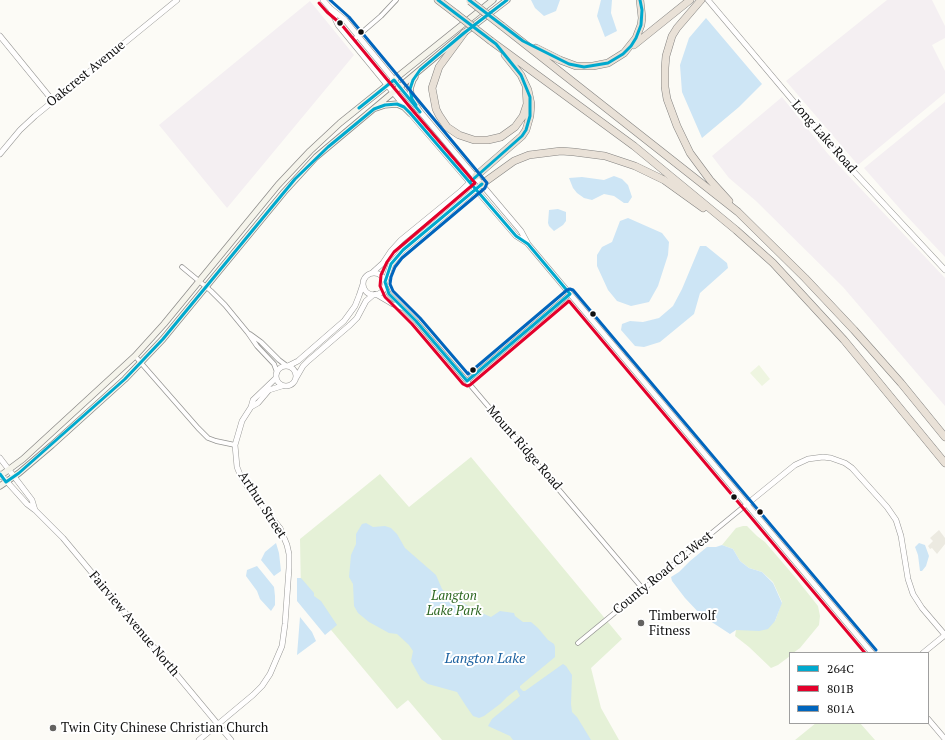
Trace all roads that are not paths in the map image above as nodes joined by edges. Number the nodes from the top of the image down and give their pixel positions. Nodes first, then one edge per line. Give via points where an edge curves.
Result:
1 (177, 0) edge
2 (324, 0) edge
3 (396, 0) edge
4 (438, 0) edge
5 (470, 0) edge
6 (493, 0) edge
7 (507, 0) edge
8 (640, 0) edge
9 (690, 0) edge
10 (702, 0) edge
11 (708, 0) edge
12 (330, 8) junction
13 (464, 33) junction
14 (0, 36) edge
15 (358, 36) junction
16 (352, 41) junction
17 (523, 41) junction
18 (493, 43) junction
19 (624, 53) junction
20 (420, 70) junction
21 (394, 80) junction
22 (388, 85) junction
23 (400, 87) junction
24 (526, 87) junction
25 (393, 92) junction
26 (53, 101) junction
27 (374, 109) junction
28 (418, 110) junction
29 (410, 113) junction
30 (0, 154) edge
31 (476, 176) junction
32 (470, 182) junction
33 (479, 186) junction
34 (738, 212) junction
35 (736, 230) junction
36 (182, 267) dead end
37 (945, 270) edge
38 (373, 272) junction
39 (199, 281) junction
40 (385, 283) junction
41 (363, 284) junction
42 (206, 287) junction
43 (374, 294) junction
44 (570, 294) junction
45 (403, 308) junction
46 (248, 333) junction
47 (135, 356) junction
48 (140, 362) junction
49 (287, 366) junction
50 (277, 372) junction
51 (276, 378) junction
52 (296, 378) junction
53 (467, 381) junction
54 (282, 386) junction
55 (251, 407) junction
56 (945, 437) edge
57 (235, 445) junction
58 (0, 458) edge
59 (945, 462) edge
60 (9, 470) junction
61 (0, 475) edge
62 (14, 476) junction
63 (6, 482) junction
64 (0, 486) edge
65 (747, 504) junction
66 (35, 510) junction
67 (643, 589) junction
68 (945, 635) edge
69 (578, 643) dead end
70 (871, 652) edge
71 (924, 652) edge
72 (929, 720) edge
73 (218, 724) junction
74 (945, 739) edge
75 (199, 740) edge
76 (231, 740) edge

1 - 26 street, Oakcrest Avenue
2 - 12 street
3 - 15 street
4 - 18 highway, bridge
5 - 17 highway, bridge
6 - 21 main road
7 - 13 main road
8 - 19 highway via 642,18 639,32
9 - 19 highway
10 - 34 highway via 676,28 672,36 664,68 665,87 672,114 690,153
11 - 37 street, Long Lake Road via 838,154
12 - 15 street via 345,20
12 - 16 street via 338,25
13 - 20 main road
13 - 24 highway via 439,67 432,88 439,116 447,127 474,140 501,137 515,127 523,116 527,104
14 - 26 street
15 - 16 street
15 - 21 street
16 - 22 street
17 - 19 highway via 569,64 584,67 608,63
17 - 34 highway
18 - 24 highway via 521,75
18 - 35 highway via 634,146
20 - 23 main road
20 - 28 main road via 410,89
21 - 22 main road
21 - 23 street
22 - 25 street
22 - 39 main road via 340,123 298,163
23 - 25 main road
23 - 28 street
24 - 31 highway via 531,110 526,130 517,141
25 - 27 main road
25 - 29 street
26 - 30 street, Oakcrest Avenue via 20,130
27 - 29 main road via 397,104
27 - 42 main road via 328,147 295,179
28 - 31 street
29 - 32 street
31 - 32 street
31 - 33 street
32 - 33 street
32 - 38 street via 401,240 384,263
33 - 35 highway via 514,161 529,155 562,152 604,156 664,180
33 - 40 street via 398,255 388,271
33 - 44 street via 521,231 528,244
34 - 56 highway via 844,320
35 - 59 highway via 773,263 830,325
36 - 39 street
38 - 40 street via 380,275
38 - 41 street via 366,276
39 - 42 street
39 - 47 main road
40 - 43 street via 382,291
40 - 45 street, Mount Ridge Road via 389,294
41 - 43 street via 366,291
41 - 49 street via 355,306 344,321 298,361
42 - 46 street
42 - 48 main road via 163,339
43 - 45 street, Mount Ridge Road
43 - 52 street via 366,300 350,325 308,361
44 - 53 street
44 - 65 street
45 - 53 street, Mount Ridge Road
46 - 49 street
46 - 50 street via 274,364
47 - 48 street
47 - 60 main road
48 - 57 street via 208,438
48 - 62 main road via 79,421
49 - 50 street via 281,367
49 - 52 street via 294,369
50 - 51 street
51 - 54 street
51 - 55 street via 253,400
52 - 54 street via 291,386
53 - 67 street, Mount Ridge Road
54 - 55 street via 269,390
55 - 57 street via 242,421
57 - 73 street, Arthur Street via 237,467 241,477 284,536 289,554 289,568 285,624 277,659 262,686
58 - 60 street, Fairview Avenue North
60 - 61 main road
60 - 62 street, Fairview Avenue North
61 - 63 street, Fairview Avenue North
62 - 63 main road
62 - 66 street, Fairview Avenue North via 32,500
63 - 64 main road
63 - 66 street, Fairview Avenue North
65 - 67 street, County Road C2 West
65 - 68 street via 802,461 823,457 849,465 891,513 899,528 913,594
65 - 70 street
66 - 73 street, Fairview Avenue North via 63,538
67 - 69 street, County Road C2 West
68 - 71 street
72 - 74 street
73 - 75 street, Arthur Street
73 - 76 street, Fairview Avenue North

